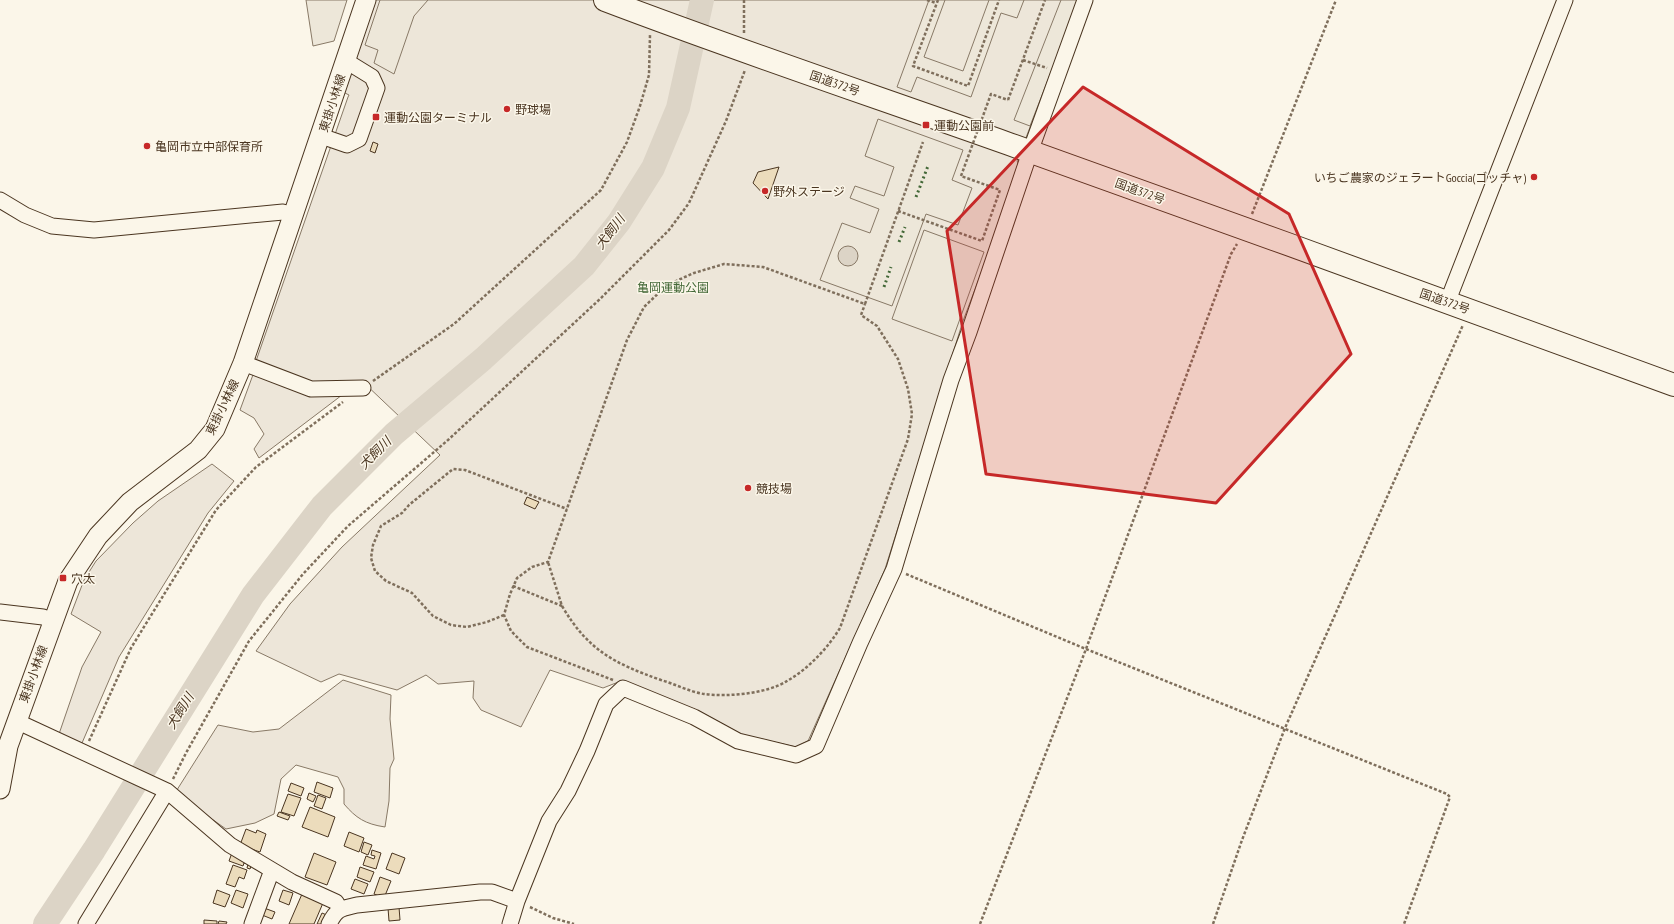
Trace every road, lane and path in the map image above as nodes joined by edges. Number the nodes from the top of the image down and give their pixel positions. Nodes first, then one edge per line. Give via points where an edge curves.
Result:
1 (366, 0) edge
2 (606, 0) edge
3 (744, 0) edge
4 (927, 0) edge
5 (999, 0) edge
6 (1045, 0) edge
7 (1085, 0) edge
8 (1336, 0) edge
9 (1565, 0) edge
10 (937, 2) edge
11 (744, 52) junction
12 (1023, 60) junction
13 (346, 61) junction
14 (1059, 73) junction
15 (321, 136) junction
16 (923, 142) dead end
17 (1030, 152) junction
18 (0, 200) edge
19 (898, 211) junction
20 (294, 216) junction
21 (1246, 229) junction
22 (1447, 302) junction
23 (865, 304) junction
24 (1470, 310) junction
25 (243, 363) junction
26 (1674, 385) edge
27 (363, 388) dead end
28 (567, 509) junction
29 (548, 562) junction
30 (894, 570) junction
31 (513, 586) junction
32 (562, 606) junction
33 (0, 612) edge
34 (504, 615) junction
35 (53, 621) junction
36 (1086, 649) junction
37 (618, 682) dead end
38 (16, 721) junction
39 (1285, 728) junction
40 (162, 788) junction
41 (0, 790) edge
42 (272, 870) junction
43 (517, 901) junction
44 (340, 909) junction
45 (86, 924) edge
46 (252, 924) edge
47 (329, 924) edge
48 (510, 924) edge
49 (574, 924) edge
50 (980, 924) edge
51 (1213, 924) edge
52 (1404, 924) edge

1 - 13 main road, 東掛小林線
2 - 11 highway, 国道372号
3 - 11 path
4 - 10 path
5 - 10 path via 968,86 913,66
6 - 12 path
7 - 14 street
8 - 21 path
9 - 22 street
11 - 17 highway, 国道372号
11 - 40 path via 726,121 689,203 668,230 600,299 460,430 348,526 304,574 249,641 186,753
12 - 14 path
12 - 19 path, bridge via 1008,100 991,94 961,176 1000,190 982,241
13 - 15 main road, 東掛小林線
13 - 15 street via 372,77 377,88 359,139 347,144
14 - 17 street
15 - 20 main road, 東掛小林線
16 - 19 path
17 - 21 highway, 国道372号
17 - 30 street via 951,380
18 - 20 street via 25,215 52,226 94,230 283,212
19 - 23 path
20 - 25 main road, 東掛小林線
21 - 22 highway, 国道372号
21 - 36 path via 1231,254
22 - 24 highway, 国道372号
23 - 28 path via 763,267 724,264 694,273 667,286 644,307 627,340
23 - 32 path via 861,315 877,326 898,359 908,389 912,414 908,439 840,628 832,641 811,663 786,682 757,692 724,696 702,694 641,673 613,660 589,643 573,625
24 - 26 highway, 国道372号
24 - 39 path
25 - 27 street via 312,389
25 - 35 main road, 東掛小林線 via 215,429 198,450 130,502 98,536 68,581
28 - 29 path
28 - 34 path via 465,470 453,469 402,513 381,526 371,558 376,571 386,581 412,593 433,616 451,624 467,627
29 - 31 path via 532,567 517,578
29 - 32 path
30 - 36 path
30 - 43 street via 816,746 796,755 738,741 694,717 623,688 606,704 571,785 549,821
31 - 32 path
31 - 34 path
33 - 35 street via 43,617
34 - 37 path via 511,631 527,647
35 - 38 main road, 東掛小林線
36 - 39 path
36 - 50 path
38 - 40 street
38 - 41 main road, 東掛小林線 via 8,746
39 - 51 path
39 - 52 path via 1450,797
40 - 42 street via 230,845
40 - 45 street via 104,898
42 - 44 street via 336,902
42 - 46 street
43 - 44 street via 492,892 480,892
43 - 48 street
43 - 49 path via 553,918
44 - 47 street via 334,913

